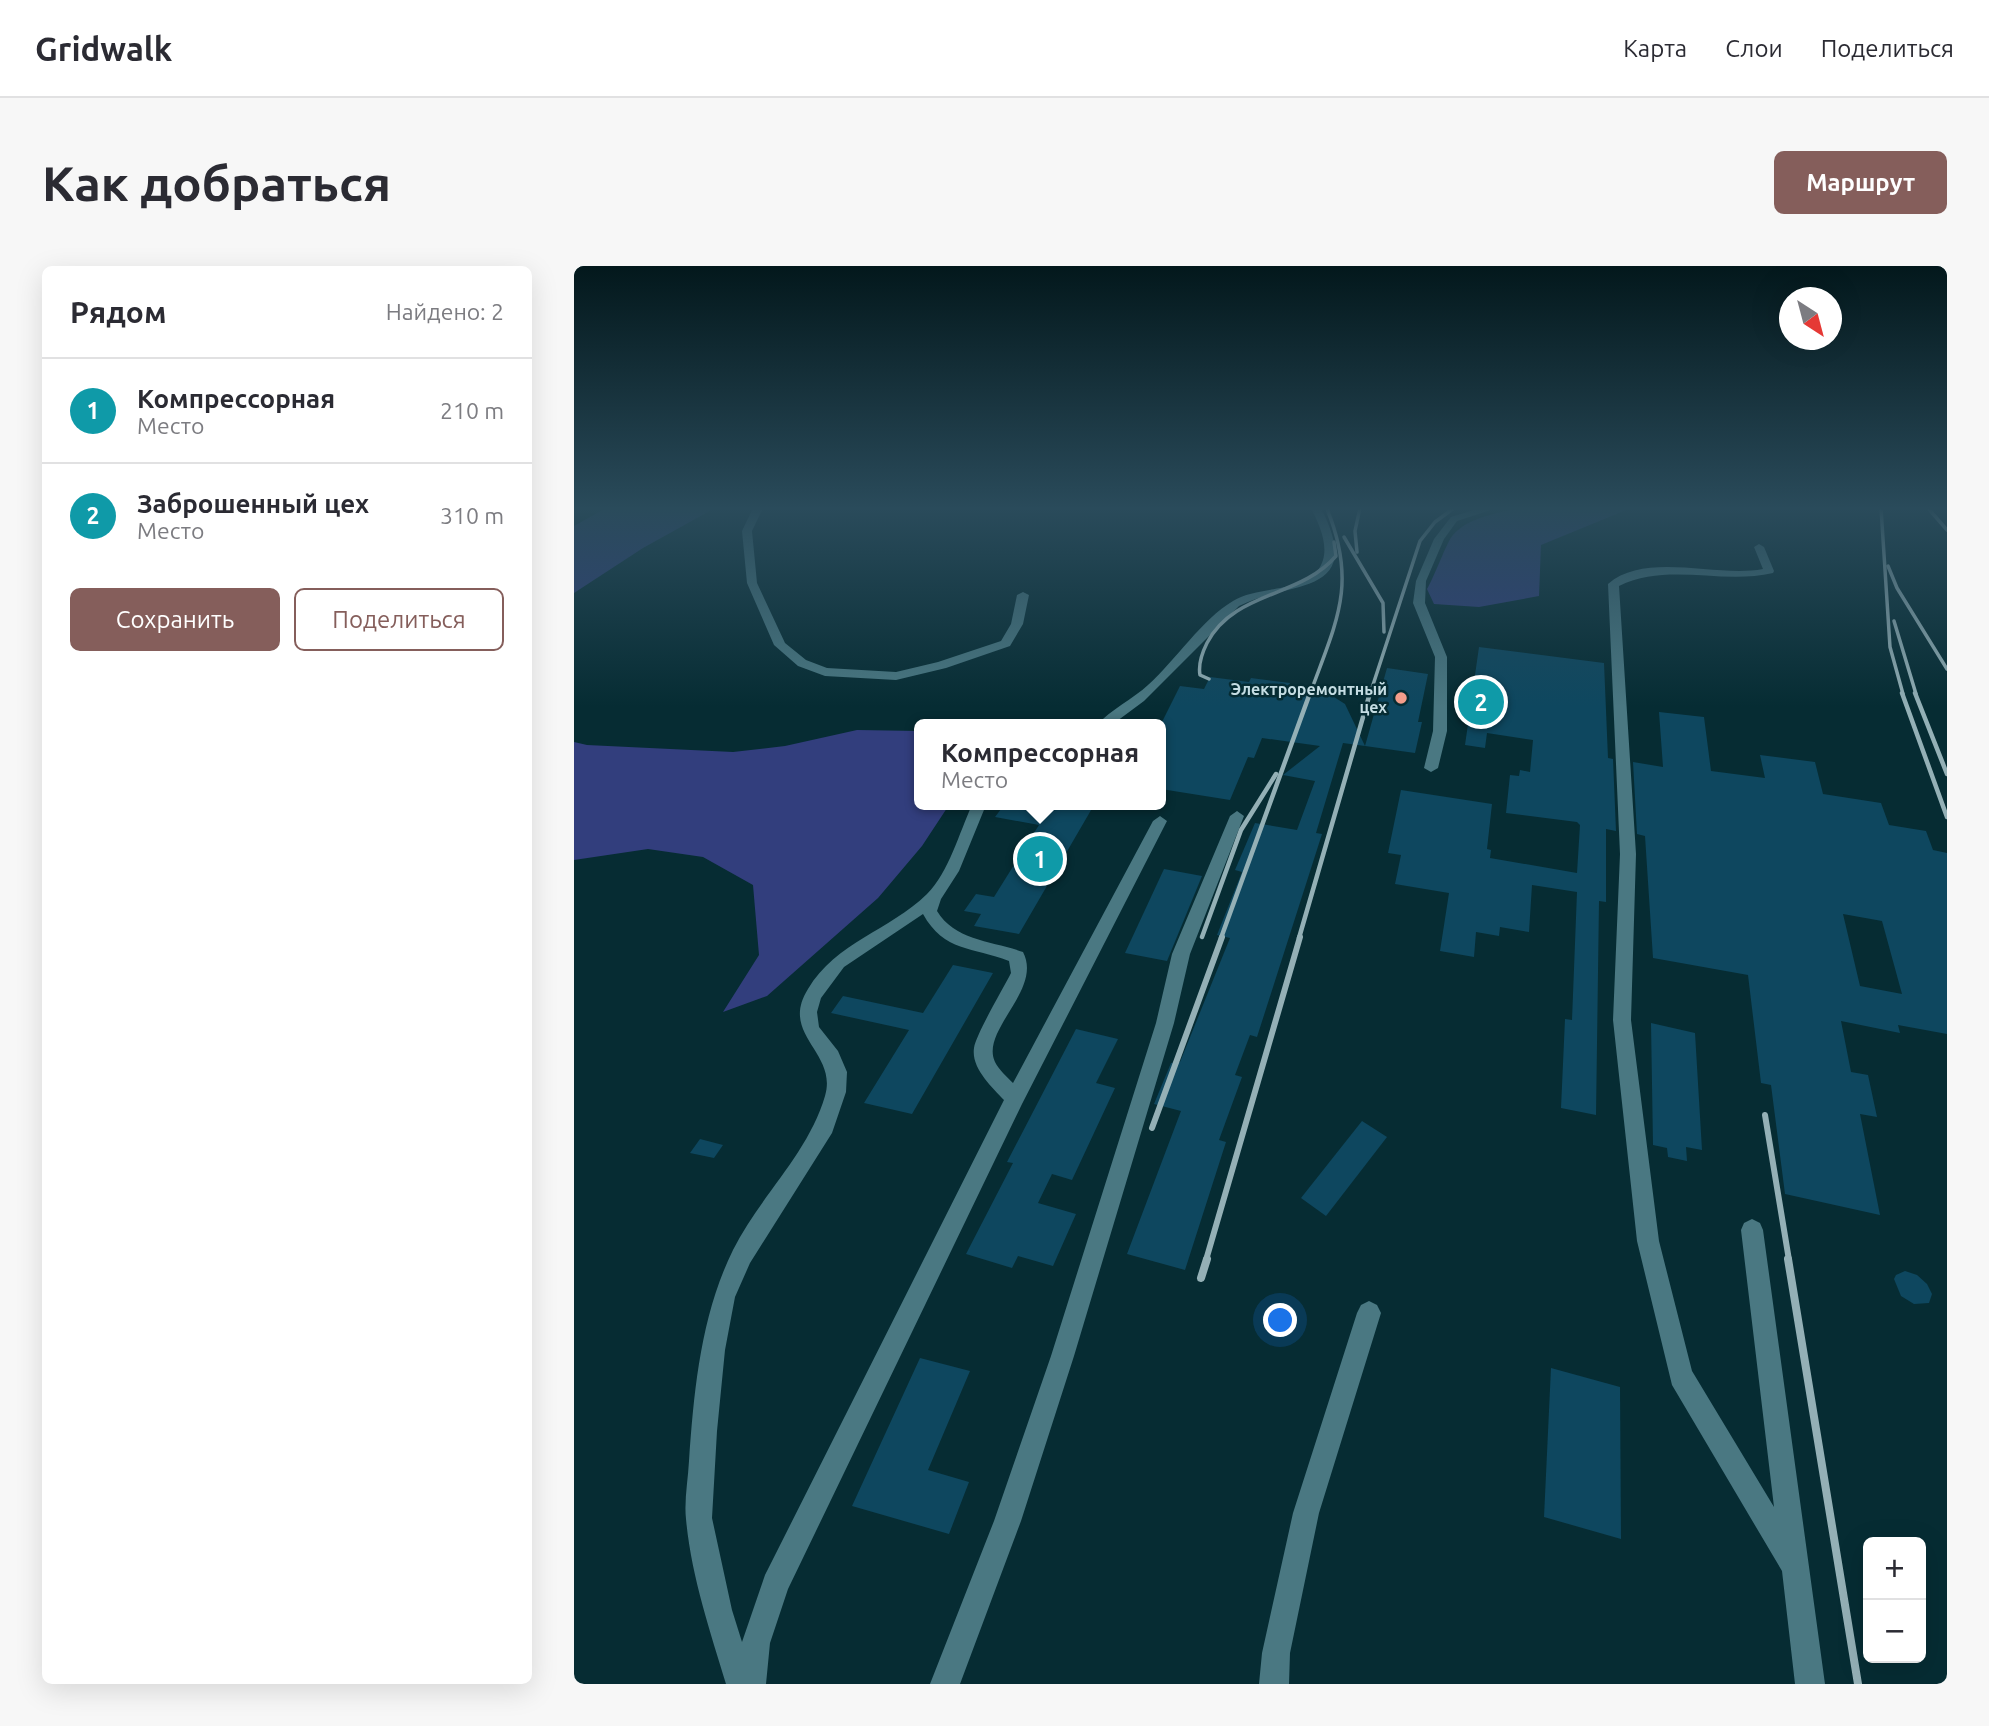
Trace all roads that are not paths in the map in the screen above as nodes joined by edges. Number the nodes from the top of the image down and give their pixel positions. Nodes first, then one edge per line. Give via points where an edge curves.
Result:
1 (751, 574) edge
2 (1319, 574) edge
3 (1424, 574) edge
4 (1636, 574) edge
5 (1734, 574) edge
6 (1759, 574) edge
7 (1023, 595) dead end
8 (1111, 719) edge
9 (1431, 768) dead end
10 (977, 810) edge
11 (1237, 816) dead end
12 (1160, 821) dead end
13 (933, 898) junction
14 (1015, 1098) junction
15 (1752, 1230) dead end
16 (1369, 1314) dead end
17 (1795, 1567) junction
18 (741, 1684) edge
19 (751, 1684) edge
20 (945, 1684) edge
21 (1274, 1684) edge
22 (1810, 1684) edge

1 - 7 lane via 780,645 802,663 825,672 896,676 1006,643 1017,624
2 - 8 lane via 1235,604 1173,667
3 - 9 lane via 1419,603 1441,657 1440,731
4 - 17 lane via 1613,584 1628,854 1622,1020 1648,1241 1681,1376
5 - 6 lane
10 - 13 lane via 951,871
11 - 20 lane via 1181,954 1165,1023 1034,1447
12 - 14 lane
13 - 14 lane via 929,911 942,932 954,940 1017,957 1020,973 983,1048 982,1059
13 - 18 lane via 838,962 812,997 810,1027 834,1064 836,1092 824,1127 742,1255 724,1296 713,1350 699,1518 718,1609
14 - 19 lane via 775,1586 756,1643
15 - 17 lane
16 - 21 lane via 1306,1513 1276,1653
17 - 22 lane

